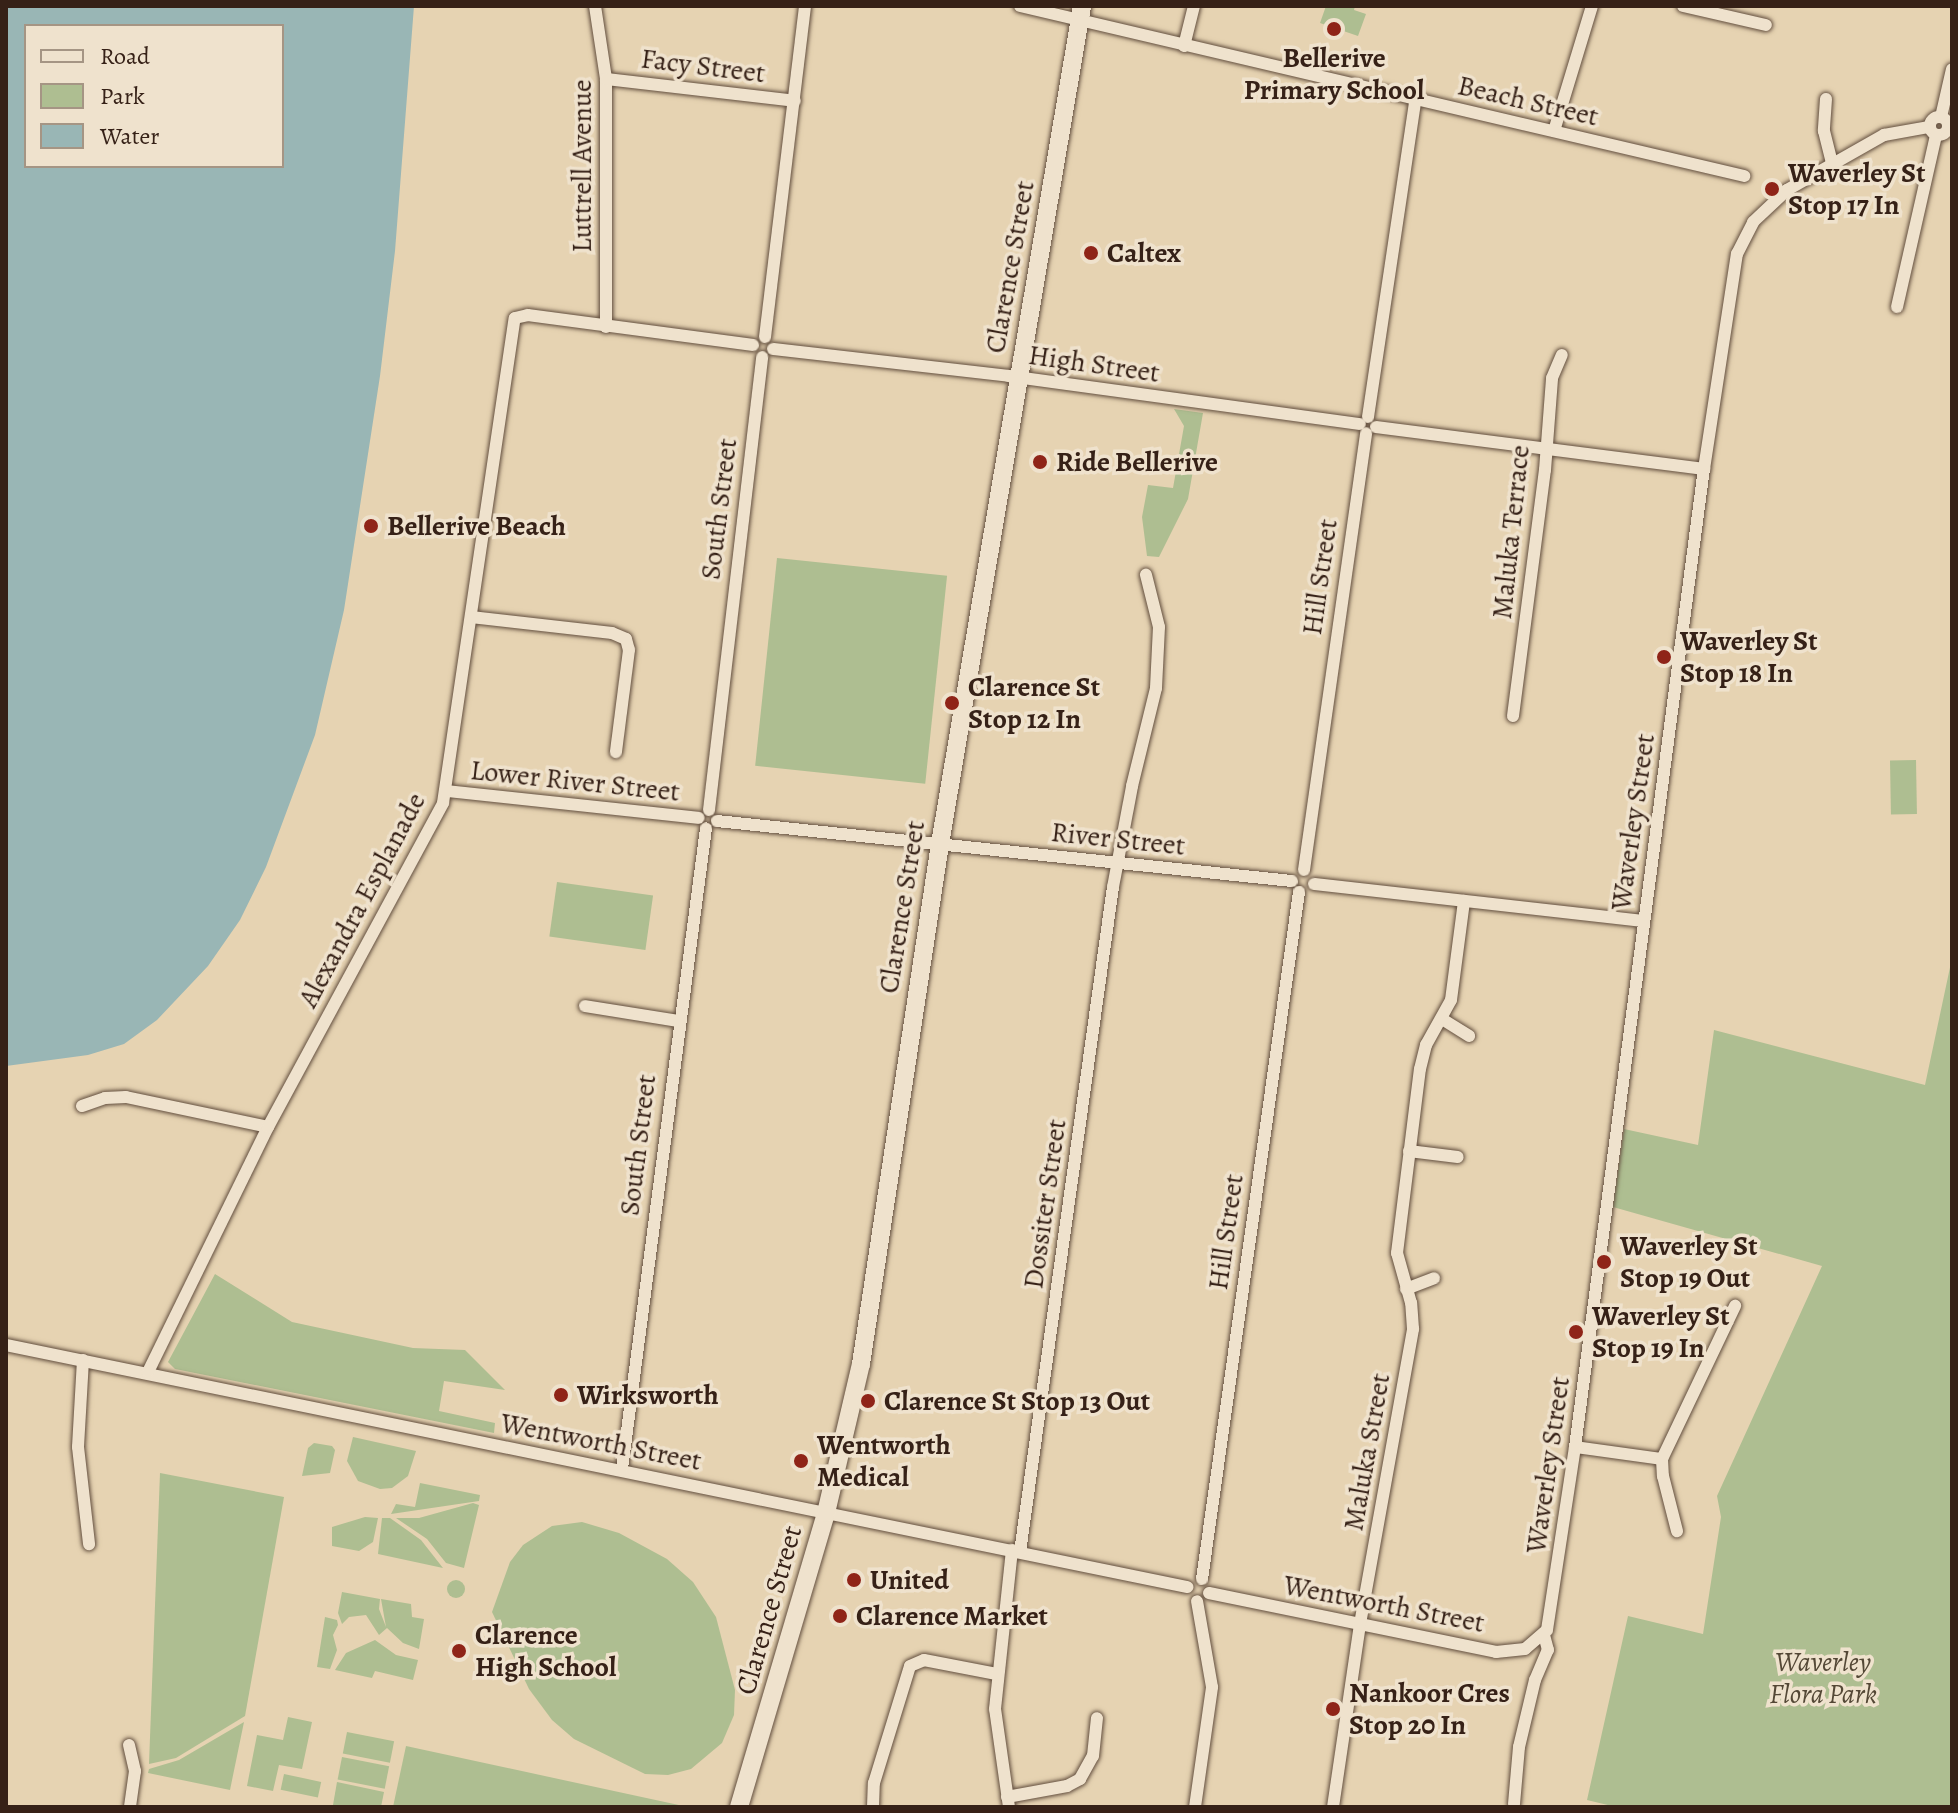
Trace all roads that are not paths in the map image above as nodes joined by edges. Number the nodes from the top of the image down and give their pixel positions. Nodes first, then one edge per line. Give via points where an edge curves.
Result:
1 (595, 6) edge
2 (805, 6) edge
3 (1020, 6) edge
4 (1194, 6) edge
5 (1592, 6) edge
6 (1683, 6) edge
7 (1081, 13) edge
8 (1757, 28) dead end
9 (1184, 46) junction
10 (1952, 69) edge
11 (606, 79) junction
12 (1826, 99) dead end
13 (795, 101) junction
14 (1415, 101) junction
15 (1947, 123) edge
16 (1554, 131) junction
17 (1933, 131) junction
18 (1832, 163) junction
19 (1744, 176) dead end
20 (1897, 307) dead end
21 (606, 327) junction
22 (765, 337) junction
23 (753, 345) junction
24 (767, 353) junction
25 (1562, 355) dead end
26 (1019, 378) junction
27 (1368, 425) junction
28 (1546, 448) junction
29 (1704, 469) junction
30 (1146, 575) dead end
31 (471, 617) junction
32 (1513, 716) dead end
33 (616, 752) dead end
34 (447, 791) junction
35 (707, 819) junction
36 (940, 844) junction
37 (1117, 863) junction
38 (1304, 870) junction
39 (1314, 884) junction
40 (1295, 886) junction
41 (1464, 901) junction
42 (1644, 921) junction
43 (585, 1006) dead end
44 (1442, 1019) junction
45 (679, 1021) junction
46 (1469, 1036) dead end
47 (82, 1106) dead end
48 (268, 1127) junction
49 (1409, 1151) junction
50 (1458, 1157) dead end
51 (1434, 1278) dead end
52 (1406, 1289) junction
53 (1735, 1306) dead end
54 (6, 1345) edge
55 (83, 1360) junction
56 (148, 1372) junction
57 (1575, 1447) junction
58 (1662, 1459) junction
59 (622, 1469) junction
60 (826, 1513) junction
61 (1677, 1531) dead end
62 (89, 1544) dead end
63 (1016, 1551) junction
64 (1202, 1579) junction
65 (1187, 1587) junction
66 (1209, 1593) junction
67 (1197, 1601) junction
68 (1360, 1624) junction
69 (1544, 1635) junction
70 (997, 1674) junction
71 (1097, 1718) dead end
72 (129, 1745) dead end
73 (1529, 1795) dead end
74 (1008, 1802) edge
75 (130, 1807) edge
76 (739, 1807) edge
77 (873, 1807) edge
78 (1195, 1807) edge
79 (1333, 1807) edge

1 - 11 street, Luttrell Avenue
2 - 13 street
3 - 7 street, Beach Street
4 - 9 street
5 - 16 street
6 - 8 street
7 - 9 street, Beach Street
7 - 26 main road, Clarence Street
9 - 14 street, Beach Street
10 - 15 street
11 - 13 street, Facy Street
11 - 21 street, Luttrell Avenue
12 - 18 street via 1824,131
13 - 22 street
14 - 16 street, Beach Street
14 - 27 street, Hill Street
15 - 17 street via 1933,119
16 - 19 street, Beach Street
17 - 18 street, Waverley Street via 1884,135
17 - 20 street
18 - 29 street, Waverley Street via 1772,202 1753,222 1737,254
21 - 23 street
21 - 31 street, Alexandra Esplanade via 528,315 515,318
22 - 23 street
22 - 24 street via 771,341
23 - 24 street via 756,354
24 - 26 street, High Street
24 - 35 street, South Street
25 - 28 street, Maluka Terrace via 1552,378
26 - 27 street, High Street
26 - 36 main road, Clarence Street
27 - 28 street, High Street
27 - 38 street, Hill Street
28 - 29 street, High Street
28 - 32 street, Maluka Terrace
29 - 42 street, Waverley Street
30 - 37 street, Dossiter Street via 1159,627 1158,672
31 - 33 street via 626,639
31 - 34 street, Alexandra Esplanade
34 - 35 street, Lower River Street
34 - 48 street, Alexandra Esplanade
35 - 36 street, Lower River Street
35 - 45 street, South Street
36 - 37 street, River Street
36 - 60 main road, Clarence Street via 869,1321
37 - 40 street, River Street
37 - 63 street, Dossiter Street
38 - 39 street
38 - 40 street via 1297,872
39 - 40 street via 1308,891
39 - 41 street
40 - 64 street, Hill Street
41 - 42 street
41 - 44 street, Maluka Street via 1453,992
42 - 57 street, Waverley Street
43 - 45 street
44 - 46 street
44 - 49 street, Maluka Street via 1422,1055
45 - 59 street, South Street
47 - 48 street via 126,1097
48 - 56 street, Alexandra Esplanade
49 - 50 street
49 - 52 street, Maluka Street via 1397,1253
51 - 52 street
52 - 68 street, Maluka Street via 1413,1329
53 - 58 street
54 - 55 street, Wentworth Street
55 - 56 street, Wentworth Street
55 - 62 street via 78,1447
56 - 59 street, Wentworth Street
57 - 58 street
57 - 69 street, Waverley Street via 1552,1615
58 - 61 street
59 - 60 street, Wentworth Street
60 - 63 street, Wentworth Street
60 - 76 main road, Clarence Street
63 - 65 street, Wentworth Street
63 - 70 street, Dossiter Street
64 - 65 street
64 - 66 street via 1209,1584
65 - 67 street via 1189,1597
66 - 67 street
66 - 68 street, Wentworth Street
67 - 78 street via 1212,1687
68 - 69 street, Wentworth Street via 1505,1652 1525,1649
68 - 79 street, Maluka Street
69 - 73 street, Waverley Street via 1548,1650 1531,1695 1514,1797
70 - 74 street, Dossiter Street via 995,1721
70 - 77 street via 924,1660 910,1666 874,1783
71 - 74 street via 1093,1756 1080,1779
72 - 75 street via 135,1771

